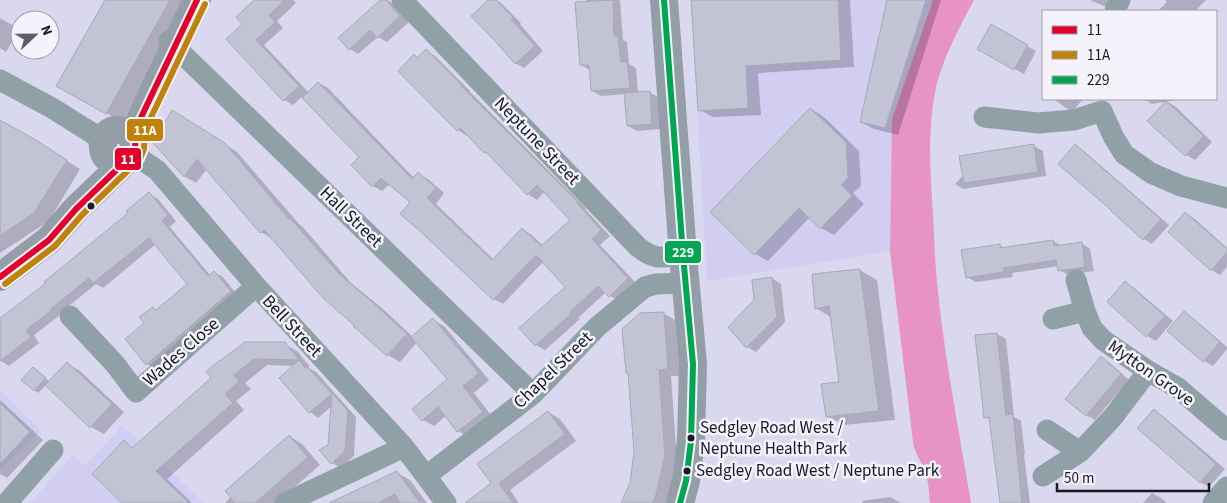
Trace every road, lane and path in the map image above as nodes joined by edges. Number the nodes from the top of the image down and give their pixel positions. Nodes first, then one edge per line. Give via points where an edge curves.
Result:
1 (196, 0) edge
2 (402, 0) edge
3 (664, 0) edge
4 (172, 44) junction
5 (0, 80) edge
6 (1100, 105) edge
7 (984, 117) dead end
8 (119, 147) junction
9 (1227, 198) edge
10 (683, 255) junction
11 (0, 276) edge
12 (1076, 280) dead end
13 (686, 283) junction
14 (256, 286) junction
15 (1085, 311) junction
16 (70, 316) dead end
17 (1053, 319) dead end
18 (1148, 371) junction
19 (533, 394) junction
20 (1047, 430) dead end
21 (1227, 430) edge
22 (404, 447) junction
23 (53, 450) dead end
24 (1080, 452) junction
25 (426, 476) junction
26 (1043, 476) dead end
27 (1227, 487) edge
28 (7, 503) edge
29 (285, 503) edge
30 (446, 503) edge
31 (680, 503) edge
32 (1214, 503) edge

1 - 4 main road
2 - 10 street, Neptune Street via 638,247 655,258
3 - 10 main road
4 - 8 main road via 136,128
4 - 19 street, Hall Street
5 - 8 street, Bell Street
6 - 7 street via 1074,120 1038,123
6 - 9 street via 1124,154 1151,173 1181,186
8 - 11 main road via 76,209 49,240
8 - 14 street, Bell Street via 157,170
10 - 13 main road
12 - 15 street, Mytton Grove
13 - 19 street, Chapel Street via 645,287 597,327
13 - 31 main road via 693,364 691,441
14 - 16 street, Wades Close via 136,392 115,364
14 - 22 street, Bell Street
15 - 17 street
15 - 18 street, Mytton Grove via 1092,328 1103,340
18 - 21 street, Mytton Grove via 1178,388
18 - 24 street via 1113,417
19 - 25 street, Chapel Street
20 - 24 street
22 - 25 street, Bell Street
22 - 29 street
23 - 28 street
24 - 26 street
25 - 30 street, Bell Street
27 - 32 street

